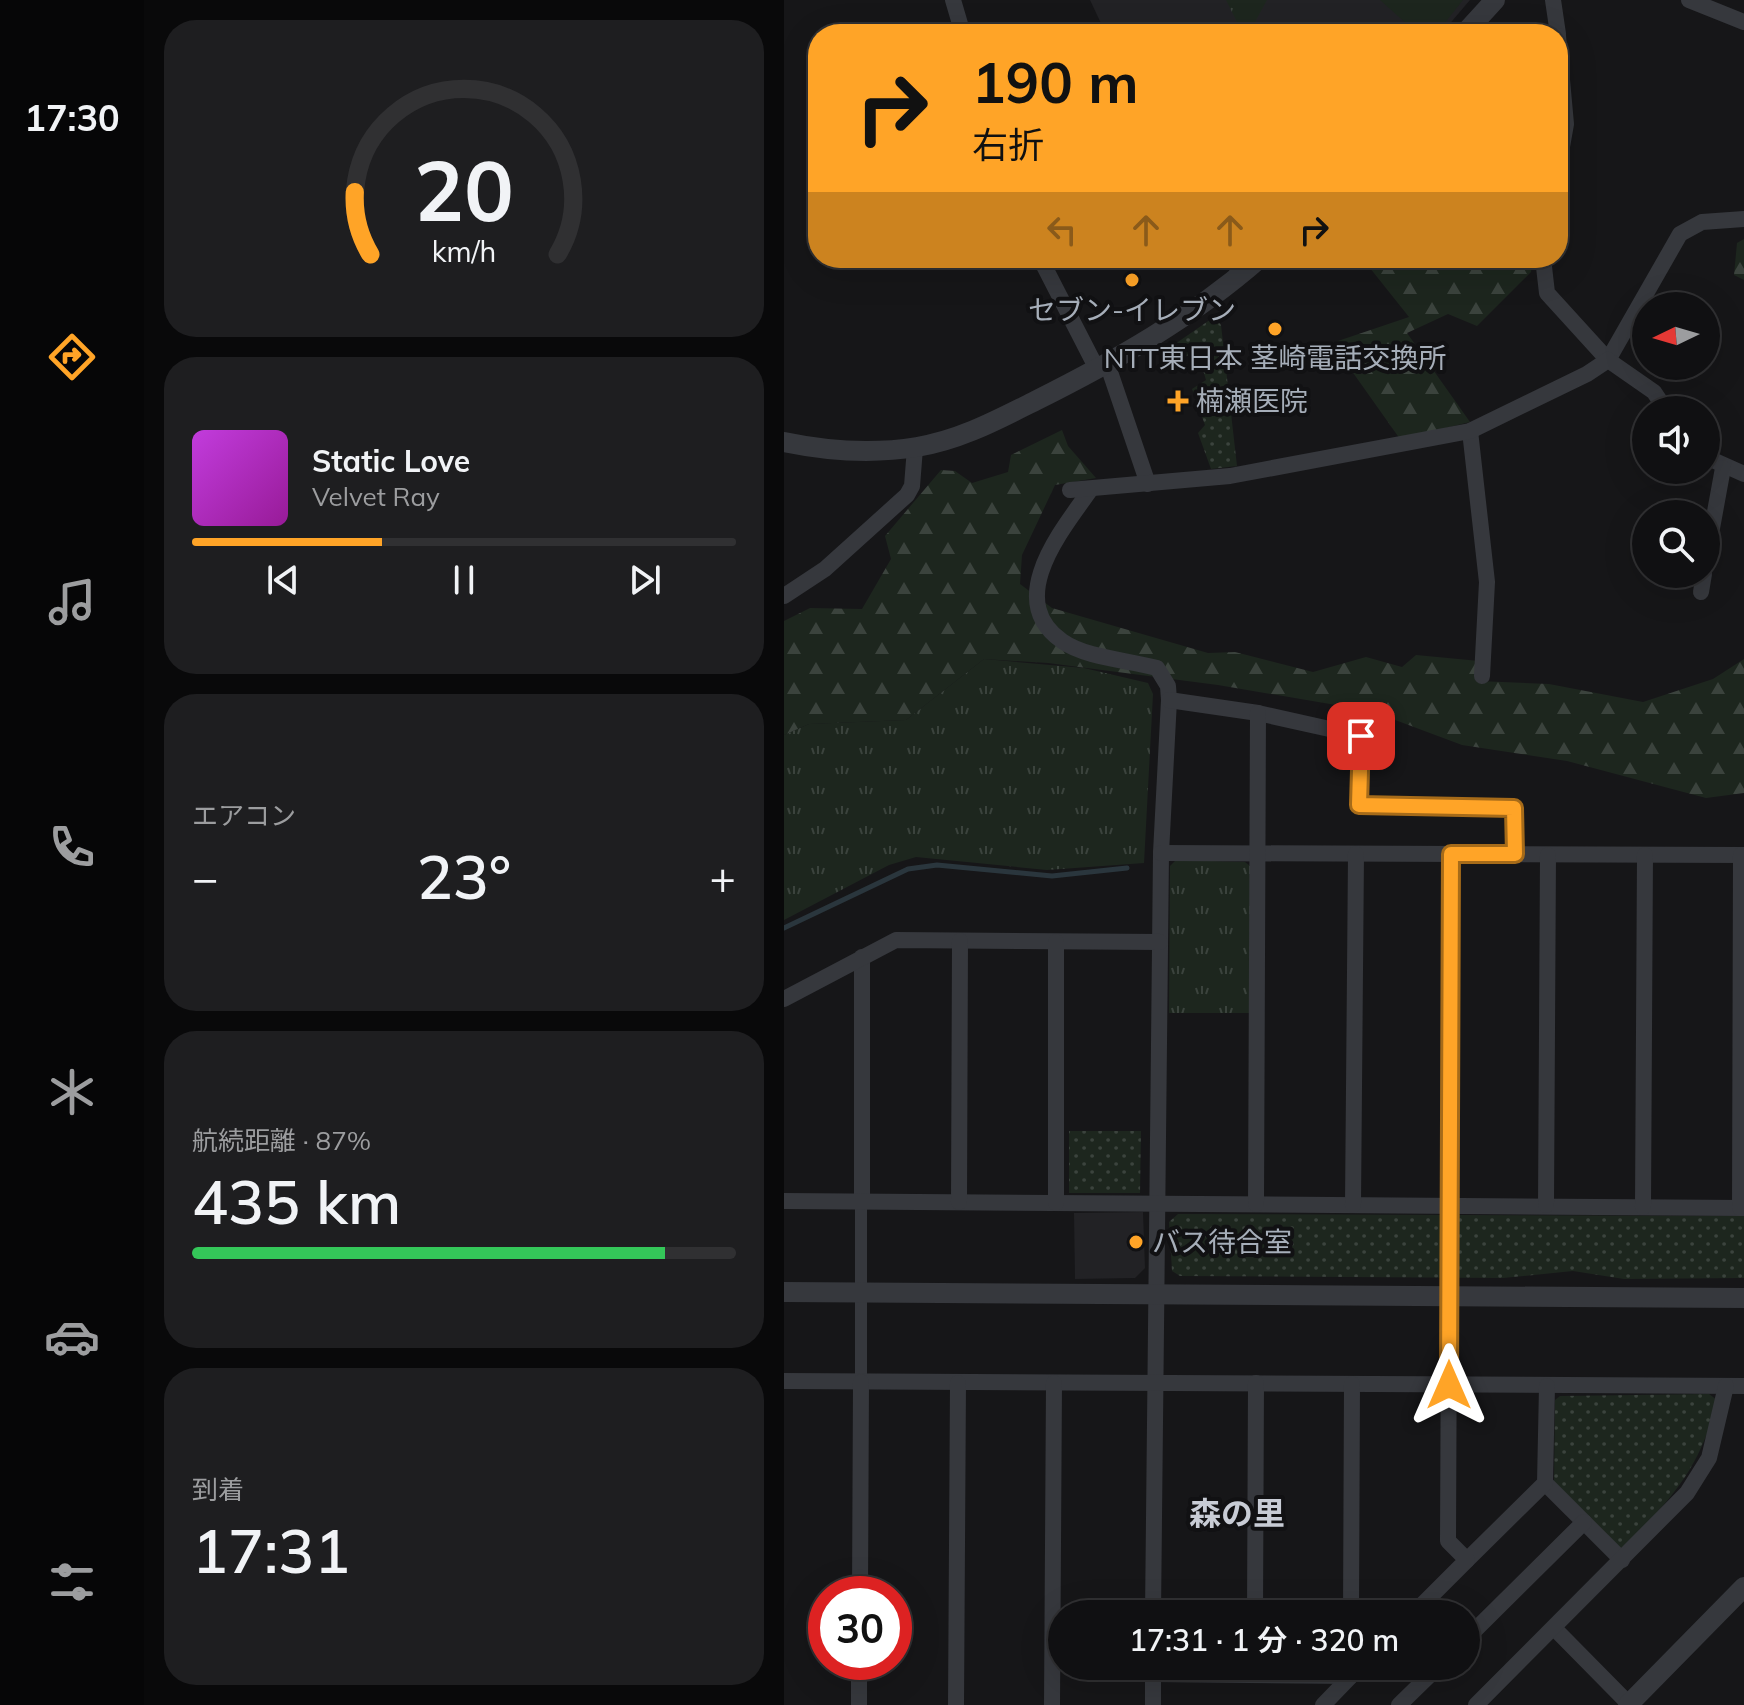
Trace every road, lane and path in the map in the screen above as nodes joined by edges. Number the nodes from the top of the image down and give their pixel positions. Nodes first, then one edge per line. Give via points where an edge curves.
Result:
1 (953, 0) edge
2 (1495, 0) edge
3 (1553, 0) edge
4 (1689, 0) edge
5 (1744, 22) edge
6 (960, 24) edge
7 (1473, 24) edge
8 (1556, 24) edge
9 (1744, 219) edge
10 (1046, 268) edge
11 (1234, 268) edge
12 (1544, 268) edge
13 (1608, 360) junction
14 (1102, 366) junction
15 (1657, 396) edge
16 (1470, 431) junction
17 (784, 442) edge
18 (915, 448) junction
19 (1720, 466) edge
20 (1723, 468) junction
21 (1744, 474) edge
22 (1148, 484) junction
23 (1091, 489) junction
24 (1070, 490) dead end
25 (925, 492) dead end
26 (907, 495) junction
27 (1717, 500) edge
28 (1702, 588) edge
29 (1701, 592) dead end
30 (784, 596) edge
31 (1482, 676) dead end
32 (1169, 700) junction
33 (1258, 713) junction
34 (1161, 853) junction
35 (1257, 853) junction
36 (1356, 854) junction
37 (1451, 854) junction
38 (1515, 854) junction
39 (1548, 855) junction
40 (1645, 855) junction
41 (1743, 855) edge
42 (960, 941) junction
43 (1056, 942) junction
44 (1160, 942) junction
45 (862, 957) junction
46 (784, 999) edge
47 (784, 1201) edge
48 (862, 1202) junction
49 (959, 1202) junction
50 (1056, 1203) junction
51 (1160, 1203) junction
52 (1256, 1204) junction
53 (1353, 1205) junction
54 (1546, 1205) junction
55 (1450, 1206) junction
56 (1643, 1207) junction
57 (1742, 1208) edge
58 (784, 1292) edge
59 (861, 1292) junction
60 (1157, 1293) junction
61 (1449, 1295) junction
62 (1744, 1298) edge
63 (784, 1381) edge
64 (861, 1382) junction
65 (1154, 1382) junction
66 (958, 1383) junction
67 (1054, 1383) junction
68 (1256, 1383) junction
69 (1352, 1384) junction
70 (1449, 1385) junction
71 (1547, 1386) junction
72 (1726, 1386) junction
73 (1744, 1386) edge
74 (1545, 1483) junction
75 (1584, 1522) junction
76 (1467, 1560) junction
77 (1622, 1560) junction
78 (860, 1576) edge
79 (1744, 1587) edge
80 (1153, 1600) edge
81 (1255, 1600) edge
82 (1351, 1600) edge
83 (1427, 1600) edge
84 (1480, 1625) edge
85 (1554, 1628) junction
86 (859, 1680) edge
87 (1153, 1680) edge
88 (1345, 1680) edge
89 (1425, 1680) edge
90 (859, 1705) edge
91 (956, 1705) edge
92 (1052, 1705) edge
93 (1153, 1705) edge
94 (1323, 1705) edge
95 (1399, 1705) edge
96 (1476, 1705) edge
97 (1629, 1705) edge

1 - 6 street
2 - 7 street
3 - 8 street
4 - 5 street
9 - 13 street via 1702,222 1680,234
10 - 14 street
11 - 14 street via 1167,328
12 - 13 street via 1547,293
13 - 15 street
13 - 16 street
14 - 18 street via 981,428
14 - 22 street
16 - 22 street via 1230,476
16 - 31 street via 1487,582
17 - 18 street via 838,450
18 - 26 street
19 - 20 street
20 - 21 street
20 - 27 street
22 - 23 street
23 - 24 street
23 - 32 street via 1042,566 1036,596 1040,613 1062,641 1157,668
25 - 26 street
26 - 30 street via 825,569
28 - 29 street
32 - 33 street
32 - 34 street
33 - 35 street
33 - 38 street via 1361,736 1359,805 1514,808
34 - 35 street
34 - 44 street
35 - 36 street
35 - 52 street
36 - 37 street
36 - 53 street
37 - 38 street
37 - 55 street
38 - 39 street
39 - 40 street
39 - 54 street
40 - 41 street
40 - 56 street
41 - 57 street
42 - 43 street
42 - 45 street via 896,940
42 - 49 street
43 - 44 street
43 - 50 street
44 - 51 street
45 - 46 street
45 - 48 street
47 - 48 street
48 - 49 street
48 - 59 street
49 - 50 street
50 - 51 street
51 - 52 street
51 - 60 street
52 - 53 street
53 - 55 street
54 - 55 street
54 - 56 street
55 - 61 street
56 - 57 street
58 - 59 street
59 - 60 street
59 - 64 street
60 - 61 street
60 - 65 street
61 - 62 street
61 - 70 street
63 - 64 street
64 - 66 street
64 - 78 street
65 - 67 street
65 - 68 street
65 - 80 street
66 - 67 street
66 - 91 street
67 - 92 street
68 - 69 street
68 - 81 street
69 - 70 street
69 - 82 street
70 - 71 street
70 - 76 street via 1448,1541
71 - 72 street
71 - 74 street
72 - 73 street
72 - 77 street via 1717,1437 1699,1477
74 - 75 street
74 - 76 street
75 - 77 street
75 - 84 street
76 - 83 street
77 - 85 street
79 - 97 street
85 - 96 street
85 - 97 street
86 - 90 street
87 - 93 street
88 - 94 street
89 - 95 street

